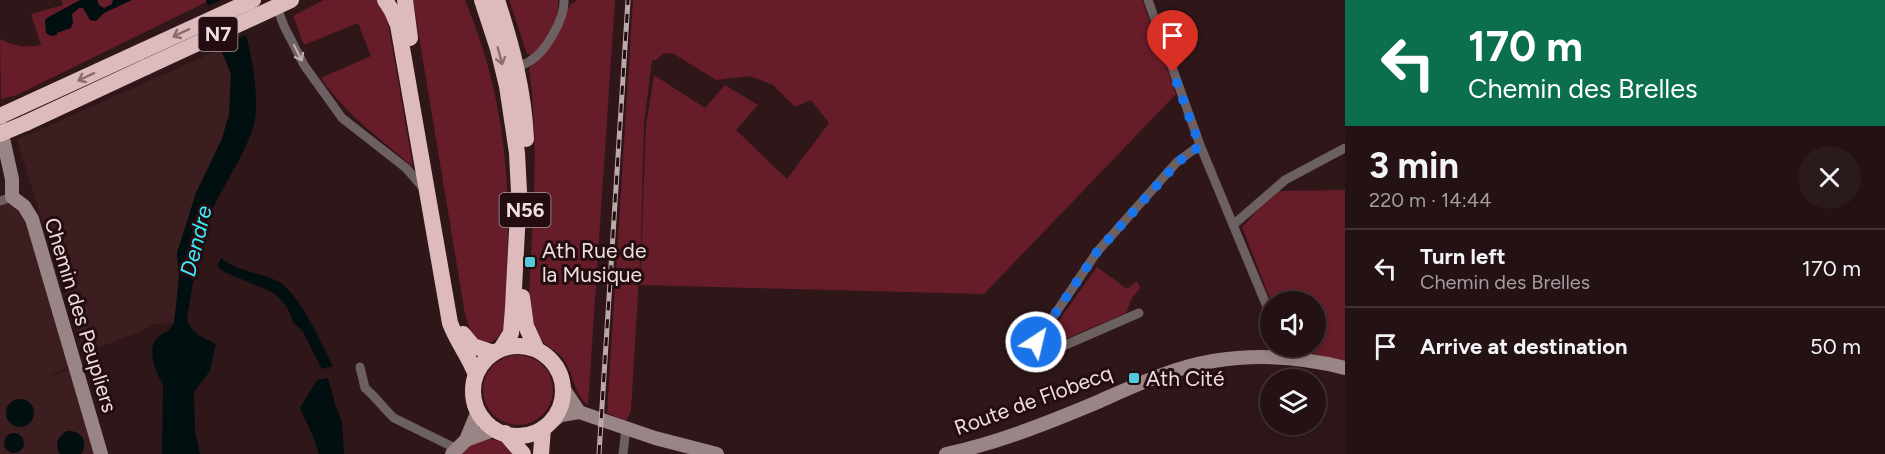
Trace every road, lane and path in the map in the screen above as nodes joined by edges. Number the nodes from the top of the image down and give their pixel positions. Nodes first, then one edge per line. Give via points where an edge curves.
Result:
1 (253, 0) edge
2 (274, 0) edge
3 (291, 0) edge
4 (385, 0) edge
5 (405, 0) edge
6 (482, 0) edge
7 (497, 0) edge
8 (564, 0) edge
9 (1148, 0) edge
10 (142, 60) junction
11 (517, 67) junction
12 (22, 115) junction
13 (0, 116) edge
14 (0, 124) edge
15 (0, 134) edge
16 (1200, 146) junction
17 (1345, 148) edge
18 (427, 193) junction
19 (6, 199) edge
20 (1233, 225) junction
21 (1260, 291) edge
22 (1138, 313) dead end
23 (537, 350) junction
24 (498, 351) junction
25 (1260, 355) edge
26 (1298, 357) edge
27 (360, 367) dead end
28 (1345, 368) edge
29 (476, 375) junction
30 (563, 387) junction
31 (478, 411) junction
32 (579, 412) junction
33 (547, 425) junction
34 (626, 428) junction
35 (500, 431) junction
36 (458, 448) edge
37 (101, 454) edge
38 (523, 454) edge
39 (541, 454) edge
40 (623, 454) edge
41 (717, 454) edge
42 (946, 454) edge

1 -> 10 highway, N7
2 -> 18 street via 304,65 342,117 406,168
3 - 10 highway, N7, bridge
4 - 18 highway via 398,25
5 - 24 highway via 456,319 473,346
6 -> 24 highway, N56 via 507,86 519,192 511,333
7 - 11 highway, N56
8 - 11 street via 565,8 556,29 540,53
9 - 16 street
10 - 12 highway, N7
11 - 23 highway, N56 via 527,156 522,307
12 - 13 highway, N7
12 - 15 highway, N7, bridge
14 - 19 street, Chemin des Peupliers via 12,179
16 - 20 street
16 - 22 street via 1178,162 1097,252 1036,342 1047,353
17 - 20 street via 1285,180
18 - 29 highway via 450,323
19 - 37 street, Chemin des Peupliers via 24,206 32,219
20 - 21 street
23 - 24 highway via 519,346
23 - 30 highway, N56 via 558,369
24 - 29 highway, N56
25 - 42 street, Route de Flobecq via 1178,370 1023,432
26 - 28 street, Route de Flobecq
27 - 36 street via 365,388 394,418
29 - 31 highway via 474,394
30 - 32 street
30 - 33 highway via 560,406
31 - 35 highway
31 - 36 street
32 - 33 street via 561,415
32 - 34 street
33 - 35 highway via 525,435
33 - 39 highway
34 - 40 street
34 - 41 street
35 - 36 street
35 - 38 highway

